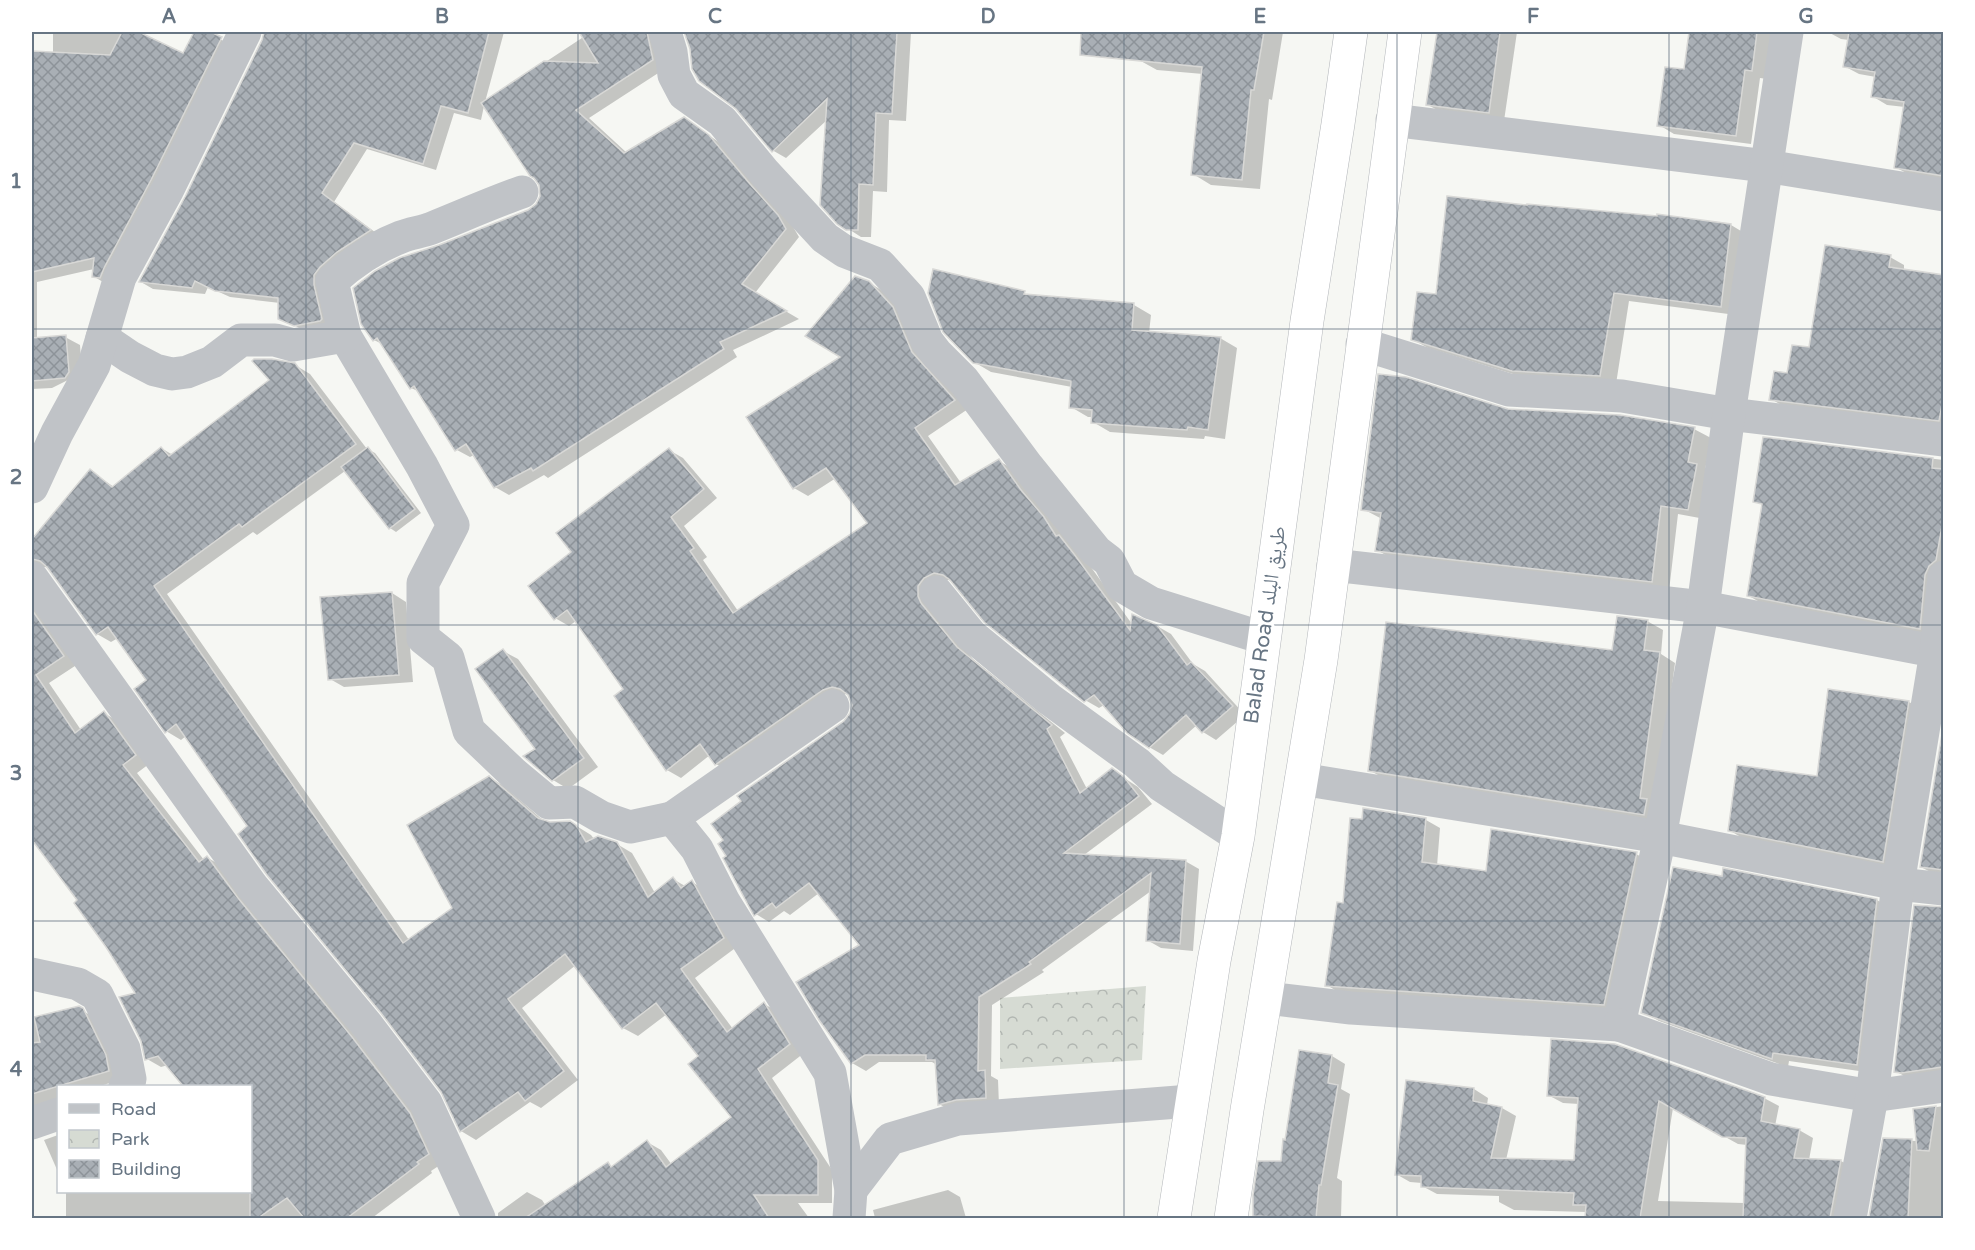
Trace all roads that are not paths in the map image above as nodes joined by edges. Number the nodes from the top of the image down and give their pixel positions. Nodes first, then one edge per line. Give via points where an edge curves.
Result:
1 (245, 32) edge
2 (665, 32) edge
3 (1351, 32) edge
4 (1405, 32) edge
5 (1787, 32) edge
6 (1392, 120) junction
7 (1766, 166) junction
8 (522, 192) dead end
9 (1944, 195) edge
10 (345, 336) junction
11 (102, 338) junction
12 (1362, 344) junction
13 (1729, 414) junction
14 (1944, 440) edge
15 (32, 487) edge
16 (1333, 565) junction
17 (32, 578) edge
18 (1944, 578) edge
19 (936, 592) dead end
20 (1703, 607) junction
21 (1263, 638) junction
22 (1940, 653) edge
23 (833, 706) dead end
24 (1301, 779) junction
25 (672, 818) junction
26 (1238, 836) junction
27 (1660, 837) junction
28 (1898, 884) junction
29 (1944, 889) edge
30 (32, 974) edge
31 (1266, 998) junction
32 (1619, 1025) junction
33 (132, 1084) edge
34 (1944, 1086) edge
35 (1872, 1096) junction
36 (1191, 1101) junction
37 (57, 1114) edge
38 (32, 1123) edge
39 (850, 1204) edge
40 (479, 1218) edge
41 (1174, 1218) edge
42 (1230, 1218) edge
43 (1850, 1218) edge

1 - 11 street via 120,277
2 - 21 street via 674,75 684,94 722,122 825,238 844,251 880,265 909,297 927,341 964,381 1096,551 1109,561 1122,586 1151,603
3 - 21 highway, Balad Road طريق البلد
4 - 6 highway
5 - 7 street
6 - 7 street
6 - 12 highway
7 - 9 street
7 - 13 street
8 - 10 street via 400,237 351,264 332,281
10 - 11 street via 293,345 274,340 241,340 212,362 172,374 155,370
10 - 25 street via 453,525 423,583 423,638 448,658 469,731 549,803 575,802 630,827
11 - 15 street via 94,365
12 - 13 street via 1509,390 1622,396
12 - 16 highway
13 - 14 street
13 - 20 street
16 - 20 street
16 - 24 highway
17 - 40 street via 252,886 426,1103
18 - 22 street
19 - 26 street via 971,635 1049,699 1162,786
20 - 22 street
20 - 27 street
21 - 26 highway, Balad Road طريق البلد
22 - 28 street
23 - 25 street
24 - 27 street
24 - 31 highway
25 - 39 street via 697,849 724,902 830,1073
26 - 36 highway, Balad Road طريق البلد
27 - 28 street
27 - 32 street
28 - 29 street
28 - 35 street
30 - 33 street via 78,984 97,995 124,1049
31 - 32 street via 1351,1008
31 - 42 highway
32 - 35 street via 1771,1079
34 - 35 street
35 - 43 street
36 - 39 street via 958,1119 890,1139
36 - 41 highway, Balad Road طريق البلد
37 - 38 street

